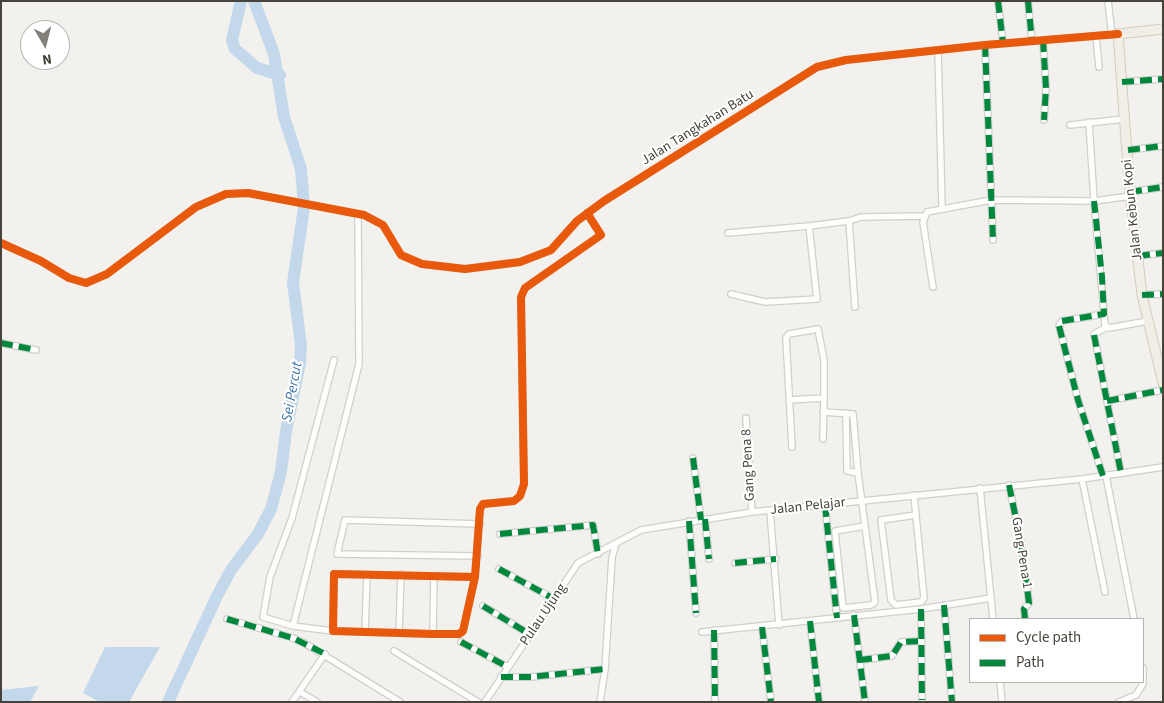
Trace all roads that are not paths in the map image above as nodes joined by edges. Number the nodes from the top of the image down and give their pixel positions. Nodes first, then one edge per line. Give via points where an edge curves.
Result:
1 (998, 1) edge
2 (1028, 1) edge
3 (1108, 1) edge
4 (1163, 28) edge
5 (1115, 34) junction
6 (1096, 36) junction
7 (1043, 40) junction
8 (1032, 41) junction
9 (1003, 43) junction
10 (985, 45) junction
11 (938, 50) junction
12 (1099, 67) dead end
13 (1163, 79) edge
14 (1122, 82) junction
15 (1124, 119) junction
16 (1044, 120) dead end
17 (1089, 122) junction
18 (1070, 125) dead end
19 (1163, 146) edge
20 (1128, 150) junction
21 (1163, 187) edge
22 (1130, 194) junction
23 (991, 200) junction
24 (1094, 201) junction
25 (942, 208) junction
26 (588, 213) junction
27 (358, 214) junction
28 (924, 216) junction
29 (848, 221) junction
30 (810, 226) junction
31 (728, 233) dead end
32 (993, 240) dead end
33 (1, 243) edge
34 (1163, 253) edge
35 (1138, 256) junction
36 (933, 287) dead end
37 (731, 294) dead end
38 (1163, 294) edge
39 (1142, 295) junction
40 (855, 307) dead end
41 (1104, 314) junction
42 (1148, 321) junction
43 (1107, 327) junction
44 (1, 344) edge
45 (36, 350) dead end
46 (334, 360) dead end
47 (1163, 383) edge
48 (1163, 390) edge
49 (824, 398) junction
50 (789, 400) junction
51 (1108, 401) junction
52 (823, 412) junction
53 (846, 413) junction
54 (746, 418) dead end
55 (823, 439) dead end
56 (792, 447) dead end
57 (693, 458) dead end
58 (1163, 467) edge
59 (858, 473) junction
60 (1121, 473) junction
61 (1104, 476) junction
62 (1082, 479) junction
63 (1009, 485) junction
64 (980, 488) junction
65 (914, 495) junction
66 (862, 501) junction
67 (825, 505) junction
68 (770, 511) junction
69 (752, 512) junction
70 (916, 515) junction
71 (703, 519) junction
72 (689, 521) junction
73 (480, 524) junction
74 (865, 526) junction
75 (500, 534) dead end
76 (616, 543) junction
77 (598, 554) junction
78 (478, 556) junction
79 (709, 559) dead end
80 (776, 559) junction
81 (734, 563) dead end
82 (499, 569) dead end
83 (401, 574) junction
84 (367, 575) junction
85 (434, 576) junction
86 (475, 577) junction
87 (1105, 592) dead end
88 (991, 598) junction
89 (554, 599) junction
90 (483, 606) dead end
91 (944, 606) junction
92 (921, 609) junction
93 (696, 613) dead end
94 (854, 615) junction
95 (837, 618) junction
96 (993, 618) edge
97 (1025, 618) edge
98 (1134, 618) edge
99 (227, 619) dead end
100 (810, 621) junction
101 (779, 625) junction
102 (293, 626) junction
103 (762, 627) junction
104 (714, 630) junction
105 (333, 631) junction
106 (365, 632) junction
107 (399, 632) junction
108 (702, 632) dead end
109 (433, 634) junction
110 (531, 635) junction
111 (921, 641) junction
112 (462, 642) dead end
113 (394, 651) dead end
114 (325, 654) junction
115 (860, 660) junction
116 (508, 667) junction
117 (605, 668) junction
118 (501, 677) junction
119 (1000, 683) edge
120 (1143, 683) edge
121 (300, 692) junction
122 (922, 700) dead end
123 (292, 702) edge
124 (317, 702) edge
125 (400, 702) edge
126 (478, 702) edge
127 (486, 702) edge
128 (600, 702) edge
129 (715, 702) edge
130 (771, 702) edge
131 (819, 702) edge
132 (865, 702) edge
133 (952, 702) edge
134 (1002, 702) edge
135 (1119, 702) edge

1 - 9 street
2 - 8 street
3 - 5 street
4 - 5 main road
5 - 6 street, Jalan Tangkahan Batu
5 - 14 main road, Jalan Kebun Kopi
6 - 7 street, Jalan Tangkahan Batu
6 - 12 street
7 - 8 street, Jalan Tangkahan Batu
7 - 16 street
8 - 9 street, Jalan Tangkahan Batu
9 - 10 street, Jalan Tangkahan Batu
10 - 11 street, Jalan Tangkahan Batu
10 - 23 street
11 - 25 street
11 - 26 street, Jalan Tangkahan Batu via 846,60 817,67
13 - 14 street
14 - 15 main road, Jalan Kebun Kopi
15 - 17 street
15 - 20 main road, Jalan Kebun Kopi
17 - 18 street
17 - 24 street
19 - 20 street
20 - 22 main road, Jalan Kebun Kopi
21 - 22 street
22 - 24 street
22 - 35 main road, Jalan Kebun Kopi
23 - 24 street
23 - 25 street
23 - 32 street
24 - 41 street
25 - 28 street
26 - 27 street, Jalan Tangkahan Batu via 551,250 539,257 465,269 408,260 401,256 383,225
26 - 73 street via 601,235 525,288 521,297 524,484 520,496 514,501 483,504
27 - 33 street, Jalan Tangkahan Batu via 238,192 214,197 107,274 86,283 69,278
27 - 102 street via 359,364
28 - 29 street via 860,217
28 - 36 street
29 - 30 street
29 - 40 street
30 - 31 street
30 - 37 street via 817,299 765,302
34 - 35 street
35 - 39 main road, Jalan Kebun Kopi
38 - 39 street
39 - 42 main road, Jalan Kebun Kopi
41 - 43 street
41 - 61 street via 1062,322 1059,326 1078,400
42 - 43 street
42 - 47 main road, Jalan Kebun Kopi
43 - 51 street via 1094,334
44 - 45 street
46 - 102 street via 292,518 270,577 263,617
48 - 51 street
49 - 50 street
49 - 50 street via 824,360 818,329 794,332 786,338
49 - 52 street
50 - 56 street
51 - 60 street
52 - 53 street
52 - 55 street
53 - 59 street via 854,414
53 - 59 street via 847,471
54 - 69 street, Gang Pena 8
57 - 71 street
58 - 60 street, Jalan Pelajar
59 - 66 street
60 - 61 street, Jalan Pelajar
61 - 62 street, Jalan Pelajar
61 - 98 street
62 - 63 street, Jalan Pelajar
62 - 87 street
63 - 64 street, Jalan Pelajar
63 - 97 street, Gang Pena 1 via 1029,603 1024,609
64 - 65 street, Jalan Pelajar
64 - 88 street
65 - 66 street, Jalan Pelajar
65 - 70 street
66 - 67 street, Jalan Pelajar
66 - 74 street
67 - 68 street, Jalan Pelajar
67 - 95 street
68 - 69 street, Jalan Pelajar
68 - 80 street
69 - 71 street, Jalan Pelajar
70 - 70 street via 882,520 891,600 896,605 921,602 924,598
71 - 72 street, Jalan Pelajar
71 - 79 street
72 - 76 street, Jalan Pelajar via 641,530
72 - 93 street
73 - 78 street
73 - 78 street via 345,520 337,554
74 - 74 street via 835,531 843,608 875,602
75 - 77 street via 593,524
76 - 77 street, Pulau Ujung
76 - 117 street via 612,558
77 - 89 street, Pulau Ujung via 578,563
78 - 86 street
80 - 81 street
80 - 101 street
82 - 89 street
83 - 84 street
83 - 85 street
83 - 107 street
84 - 105 street via 334,574
84 - 106 street
85 - 86 street
85 - 109 street
86 - 109 street via 463,631 459,634
88 - 91 street
88 - 96 street
89 - 110 street, Pulau Ujung
90 - 110 street
91 - 92 street
91 - 133 street
92 - 94 street
92 - 111 street
94 - 95 street
94 - 115 street
95 - 100 street
99 - 114 street via 293,638
100 - 101 street
100 - 131 street
101 - 103 street
102 - 105 street
103 - 104 street
103 - 130 street
104 - 108 street
104 - 129 street
105 - 106 street
106 - 107 street
107 - 109 street
110 - 116 street, Pulau Ujung
111 - 115 street via 901,642 892,656
111 - 122 street
112 - 116 street
113 - 126 street
114 - 121 street
114 - 125 street
115 - 132 street
116 - 118 street, Pulau Ujung
117 - 118 street via 531,677
117 - 128 street
118 - 127 street, Pulau Ujung
119 - 134 street
120 - 135 street via 1136,694
121 - 123 street
121 - 124 street

